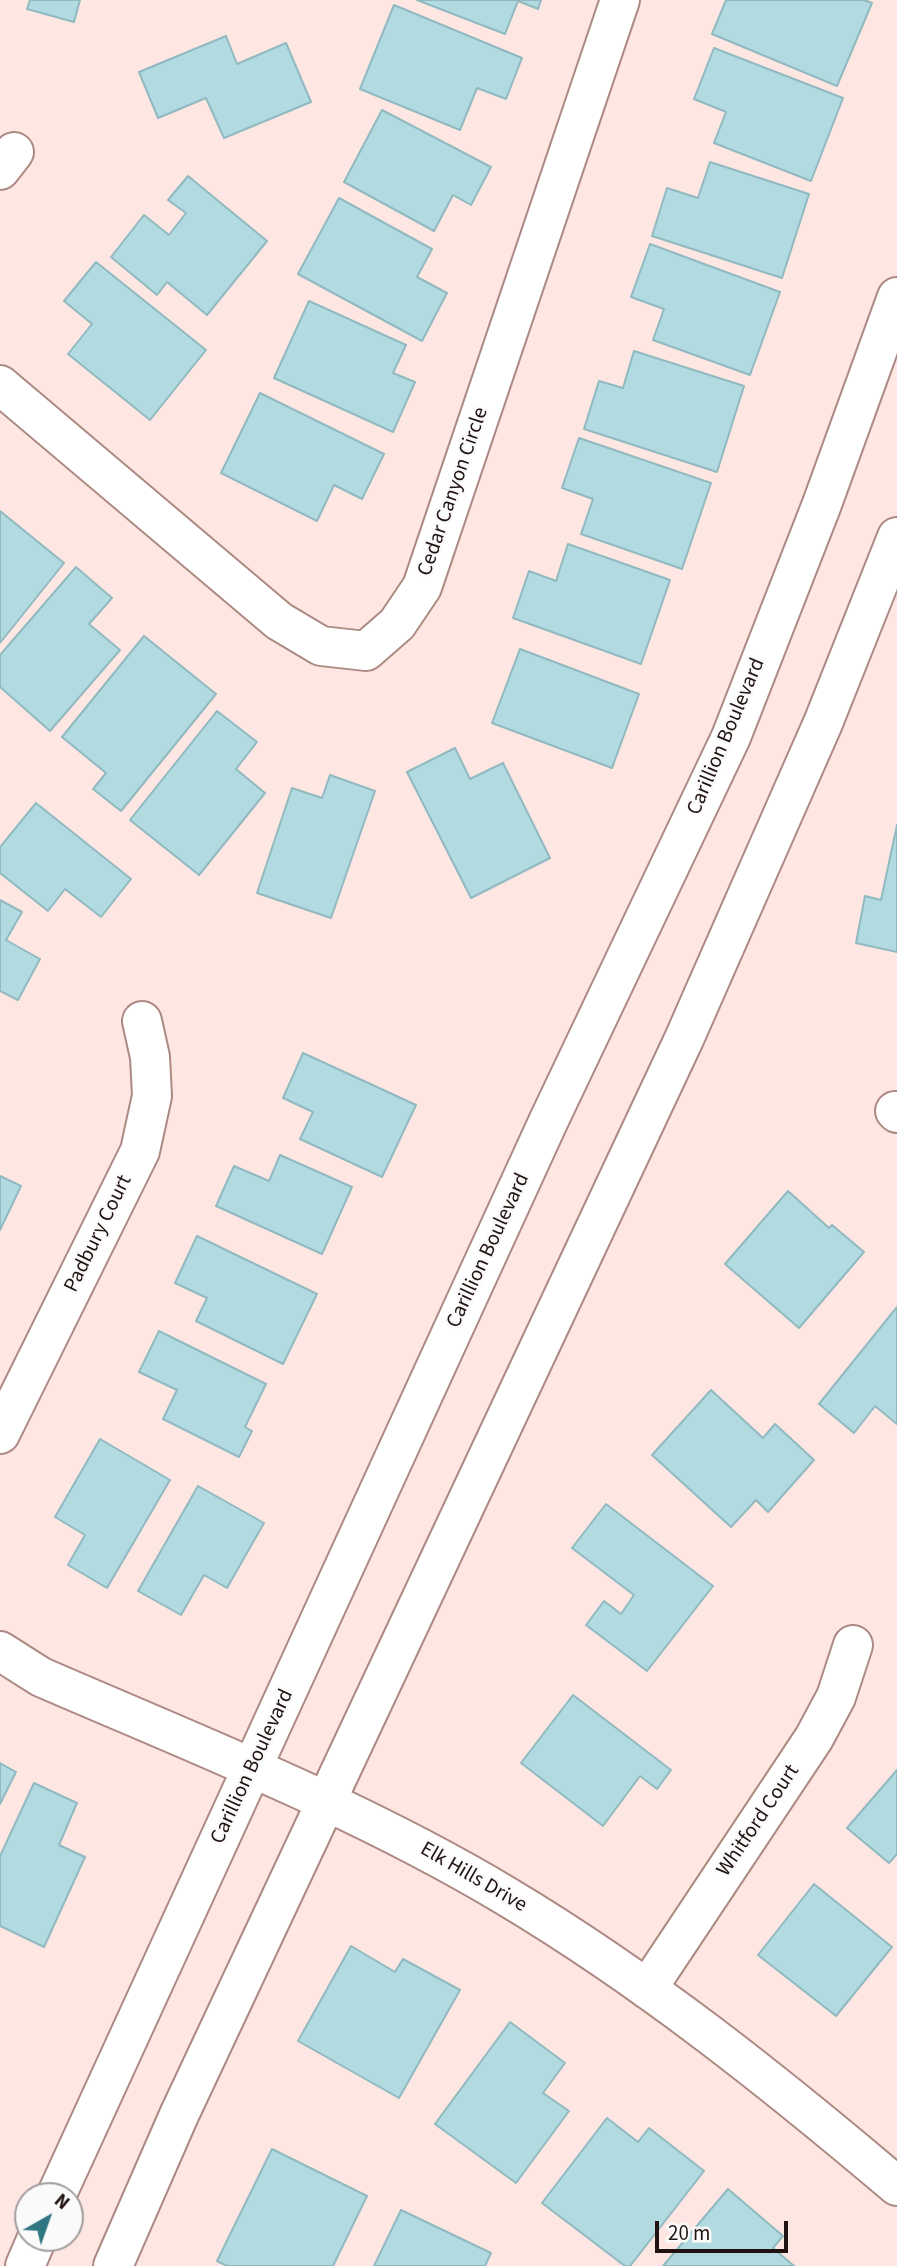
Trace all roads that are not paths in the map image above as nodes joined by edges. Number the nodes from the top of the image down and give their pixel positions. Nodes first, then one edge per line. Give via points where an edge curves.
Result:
1 (620, 0) edge
2 (897, 297) edge
3 (0, 385) edge
4 (897, 537) edge
5 (142, 1021) dead end
6 (0, 1434) edge
7 (853, 1645) dead end
8 (0, 1651) edge
9 (252, 1768) junction
10 (327, 1801) junction
11 (647, 1989) junction
12 (62, 2182) edge
13 (897, 2186) edge
14 (113, 2266) edge

1 - 3 street, Cedar Canyon Circle via 422,587 397,624 366,651 321,646 279,621
2 - 9 street, Carillion Boulevard via 731,737 548,1122
4 - 10 street via 823,723 684,1039
5 - 6 street, Padbury Court via 152,1096 140,1152
7 - 11 street, Whitford Court via 836,1697 814,1738
8 - 9 street, Elk Hills Drive via 41,1677
9 - 10 street, Elk Hills Drive
9 - 12 street, Carillion Boulevard
10 - 11 street, Elk Hills Drive via 505,1895
10 - 14 street
11 - 13 street, Elk Hills Drive via 781,2088

